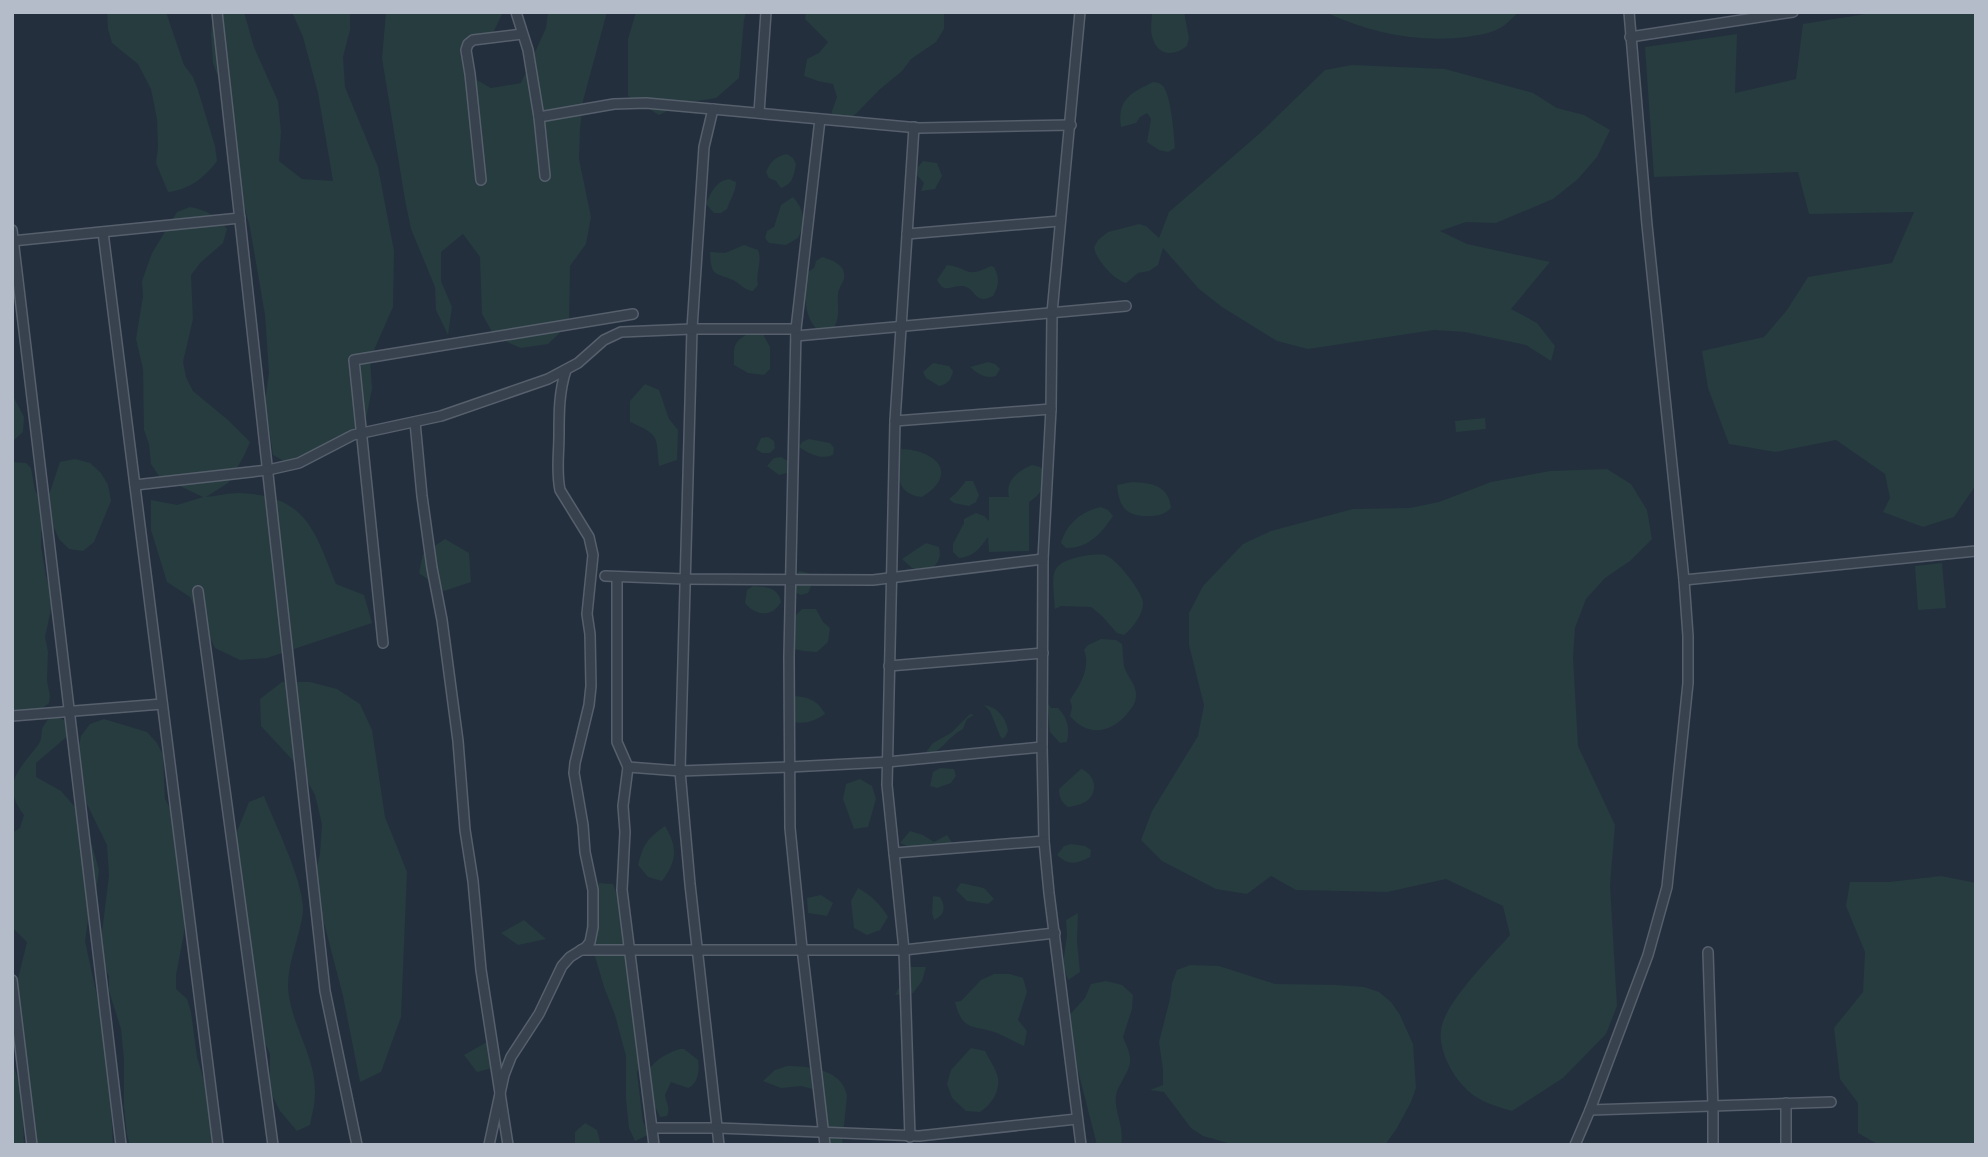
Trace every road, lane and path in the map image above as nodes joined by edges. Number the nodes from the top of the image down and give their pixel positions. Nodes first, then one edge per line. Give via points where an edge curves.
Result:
1 (217, 12) edge
2 (516, 12) edge
3 (766, 12) edge
4 (1080, 12) edge
5 (1629, 12) edge
6 (1793, 12) edge
7 (522, 34) junction
8 (1630, 37) junction
9 (713, 109) junction
10 (759, 113) junction
11 (539, 117) junction
12 (820, 119) junction
13 (1071, 125) junction
14 (914, 127) junction
15 (545, 176) dead end
16 (481, 180) dead end
17 (240, 218) junction
18 (1060, 221) junction
19 (12, 230) edge
20 (103, 232) junction
21 (907, 234) junction
22 (13, 241) edge
23 (1126, 306) dead end
24 (1052, 313) junction
25 (633, 314) dead end
26 (901, 327) junction
27 (692, 329) junction
28 (796, 333) junction
29 (566, 370) junction
30 (1051, 409) junction
31 (895, 421) junction
32 (415, 422) junction
33 (362, 433) junction
34 (268, 470) junction
35 (135, 485) junction
36 (1976, 551) edge
37 (1043, 559) junction
38 (605, 576) dead end
39 (617, 577) junction
40 (891, 578) junction
41 (685, 579) junction
42 (790, 579) junction
43 (1684, 580) junction
44 (198, 591) dead end
45 (383, 643) dead end
46 (1043, 653) junction
47 (889, 666) junction
48 (162, 704) junction
49 (69, 711) junction
50 (12, 716) edge
51 (1042, 747) junction
52 (887, 762) junction
53 (790, 767) junction
54 (628, 768) junction
55 (680, 771) junction
56 (1044, 841) junction
57 (894, 853) junction
58 (1055, 933) junction
59 (802, 948) junction
60 (581, 950) junction
61 (630, 950) junction
62 (697, 950) junction
63 (904, 950) junction
64 (1708, 952) dead end
65 (12, 980) edge
66 (500, 1093) junction
67 (1831, 1102) dead end
68 (1786, 1103) junction
69 (1713, 1106) junction
70 (1590, 1110) junction
71 (1077, 1119) junction
72 (652, 1128) junction
73 (717, 1128) junction
74 (824, 1133) junction
75 (917, 1139) edge
76 (32, 1145) edge
77 (121, 1145) edge
78 (218, 1145) edge
79 (273, 1145) edge
80 (357, 1145) edge
81 (489, 1145) edge
82 (508, 1145) edge
83 (654, 1145) edge
84 (719, 1145) edge
85 (825, 1145) edge
86 (1081, 1145) edge
87 (1575, 1145) edge
88 (1713, 1145) edge
89 (1786, 1145) edge

1 - 17 street
2 - 7 street
3 - 10 street
4 - 13 street
5 - 8 street
6 - 8 street
7 - 11 street
7 - 16 street via 473,40 466,50
8 - 43 street
9 - 10 street
9 - 11 street via 614,104
9 - 27 street via 704,147
10 - 12 street
11 - 15 street
12 - 14 street
12 - 28 street
13 - 14 street
13 - 18 street
14 - 21 street
17 - 20 street
17 - 34 street
18 - 21 street
18 - 24 street
19 - 22 street
20 - 22 street
20 - 35 street
21 - 26 street
22 - 49 street
23 - 24 street
24 - 26 street
24 - 30 street
25 - 33 street via 354,360
26 - 28 street
26 - 31 street
27 - 28 street
27 - 29 street via 621,332
27 - 41 street
28 - 42 street
29 - 32 street
29 - 60 street via 560,396 558,482 589,537 593,555 587,614 591,686 574,773 593,890 590,942
30 - 31 street
30 - 37 street
31 - 40 street
32 - 33 street
32 - 66 street
33 - 34 street via 299,463
33 - 45 street
34 - 35 street
34 - 80 street via 324,991
35 - 48 street
36 - 43 street
37 - 40 street
37 - 46 street
38 - 39 street
39 - 41 street
39 - 54 street via 617,742
40 - 42 street
40 - 47 street
41 - 42 street
41 - 55 street
42 - 53 street
43 - 70 street via 1688,683 1667,887 1648,955
44 - 79 street
46 - 47 street
46 - 51 street
47 - 52 street
48 - 49 street
48 - 78 street
49 - 50 street
49 - 77 street
51 - 52 street
51 - 56 street
52 - 53 street
52 - 57 street
53 - 55 street
53 - 59 street via 790,828
54 - 55 street
54 - 61 street via 622,890
55 - 62 street
56 - 57 street
56 - 58 street
57 - 63 street
58 - 63 street
58 - 71 street
59 - 62 street
59 - 63 street
59 - 74 street
60 - 61 street
60 - 66 street via 562,966 511,1057
61 - 62 street
61 - 72 street
62 - 73 street
63 - 75 street
64 - 69 street
65 - 76 street
66 - 81 street
66 - 82 street
67 - 68 street
68 - 69 street
68 - 89 street
69 - 70 street
69 - 88 street
70 - 87 street
71 - 75 street
71 - 86 street
72 - 73 street
72 - 83 street
73 - 74 street
73 - 84 street
74 - 75 street
74 - 85 street

